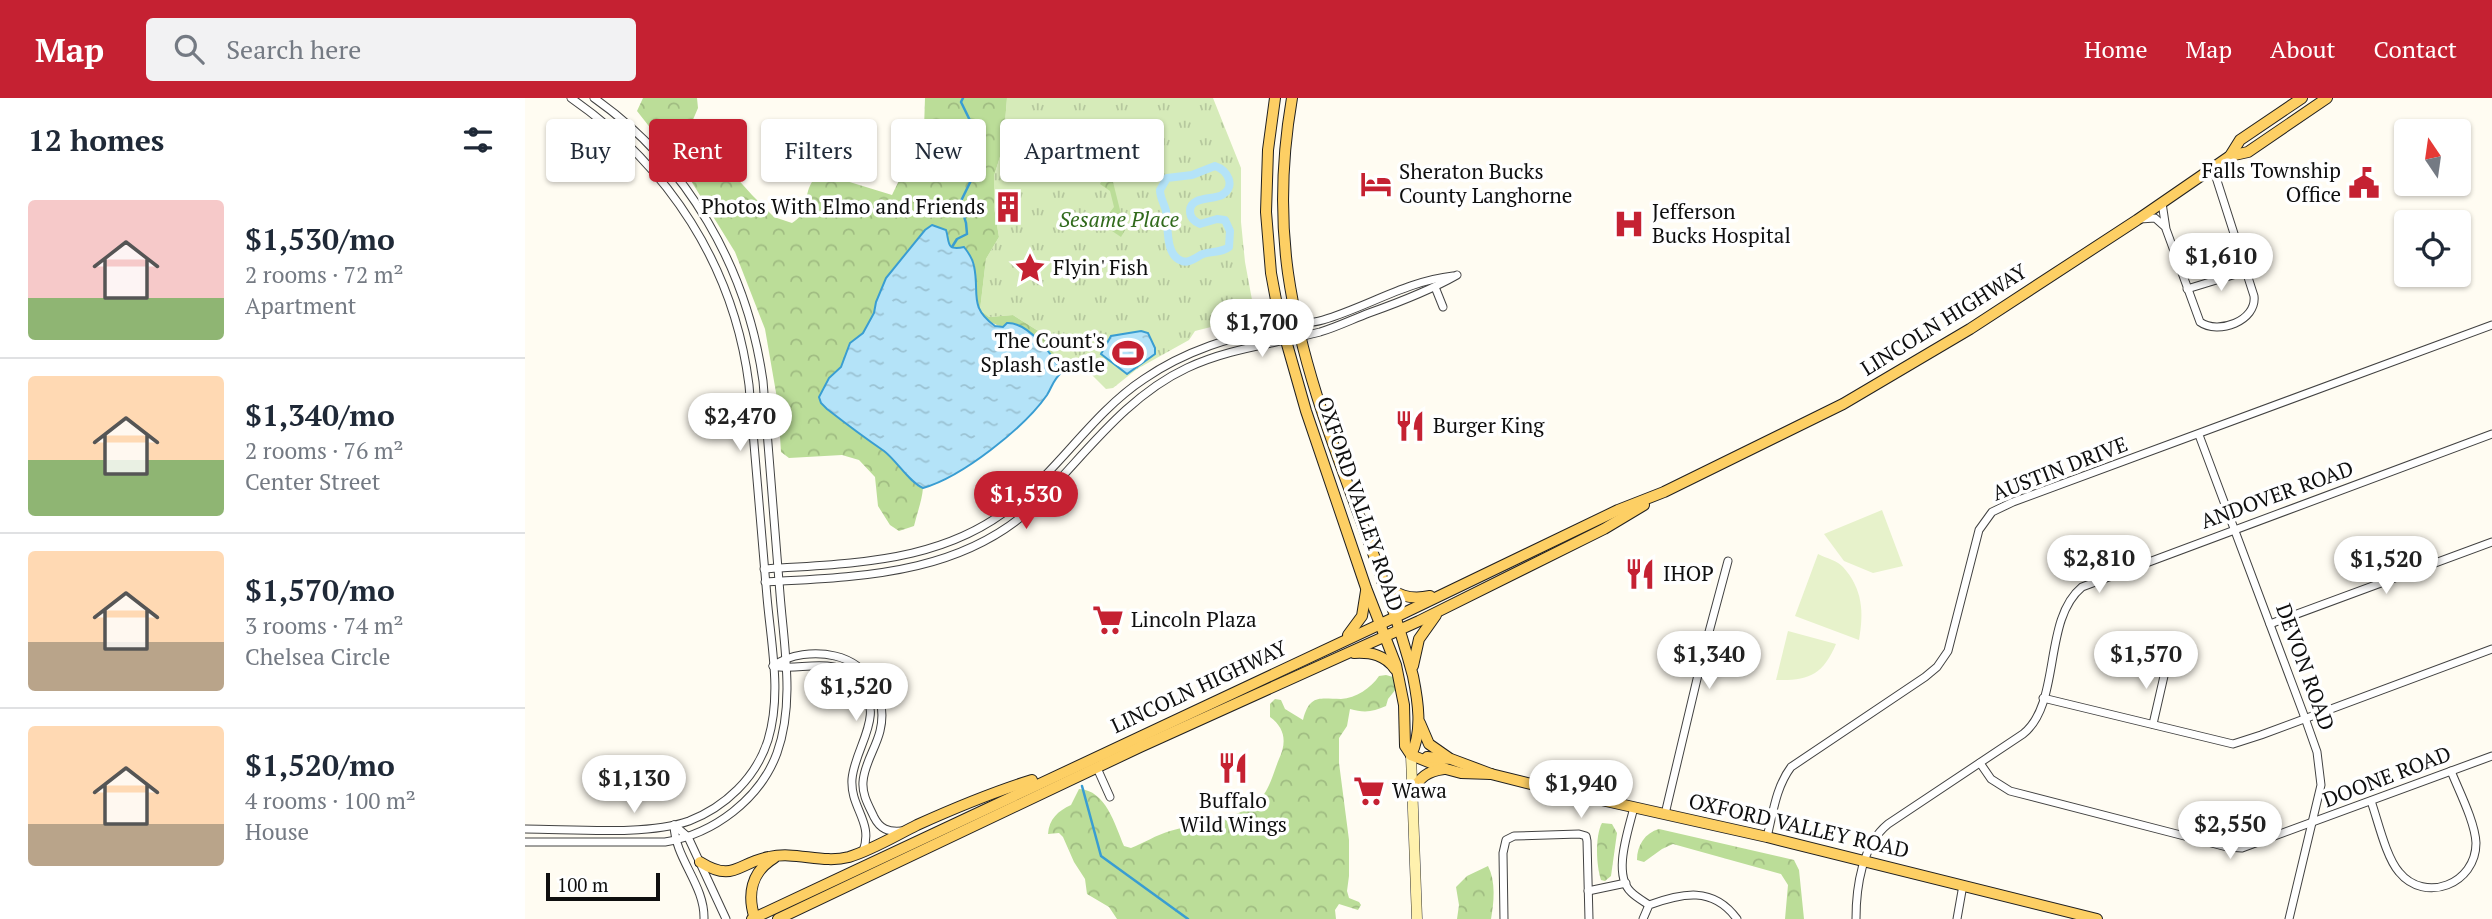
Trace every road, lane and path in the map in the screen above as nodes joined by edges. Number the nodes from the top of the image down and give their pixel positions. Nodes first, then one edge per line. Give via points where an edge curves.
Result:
1 (571, 98) edge
2 (594, 98) edge
3 (1275, 98) edge
4 (1292, 98) edge
5 (2302, 98) edge
6 (2327, 98) edge
7 (2230, 156) junction
8 (2213, 168) junction
9 (2162, 203) junction
10 (2137, 220) junction
11 (2166, 229) junction
12 (2246, 271) junction
13 (1435, 287) junction
14 (2187, 289) junction
15 (1443, 307) dead end
16 (1297, 323) junction
17 (2492, 325) edge
18 (1281, 326) junction
19 (1300, 335) junction
20 (1284, 339) junction
21 (2492, 434) edge
22 (2199, 435) junction
23 (1664, 492) junction
24 (2234, 529) junction
25 (2492, 542) edge
26 (1728, 561) dead end
27 (778, 568) junction
28 (764, 569) junction
29 (1381, 579) junction
30 (765, 582) junction
31 (779, 582) junction
32 (1366, 588) junction
33 (1443, 594) junction
34 (1439, 611) junction
35 (1394, 617) junction
36 (1381, 623) junction
37 (2270, 624) junction
38 (1398, 631) junction
39 (1386, 636) junction
40 (1342, 641) junction
41 (2492, 649) edge
42 (1348, 654) junction
43 (786, 657) junction
44 (2167, 663) dead end
45 (773, 666) junction
46 (786, 668) junction
47 (1413, 676) junction
48 (1400, 679) junction
49 (2043, 698) junction
50 (1418, 718) junction
51 (2305, 718) junction
52 (2153, 724) junction
53 (1411, 755) junction
54 (2492, 756) edge
55 (1980, 763) junction
56 (1448, 764) junction
57 (1097, 768) junction
58 (2451, 771) junction
59 (1075, 772) junction
60 (1412, 793) junction
61 (1109, 797) dead end
62 (2371, 802) junction
63 (1634, 807) junction
64 (1665, 814) junction
65 (2313, 823) junction
66 (674, 825) junction
67 (525, 829) edge
68 (905, 831) junction
69 (688, 837) junction
70 (1767, 837) junction
71 (674, 841) junction
72 (525, 842) edge
73 (863, 851) junction
74 (783, 855) junction
75 (1865, 861) junction
76 (700, 862) junction
77 (1626, 883) junction
78 (1963, 885) junction
79 (1588, 891) junction
80 (1649, 905) junction
81 (754, 918) edge
82 (704, 919) edge
83 (726, 919) edge
84 (778, 919) edge
85 (1416, 919) edge
86 (1504, 919) edge
87 (1589, 919) edge
88 (1643, 919) edge
89 (1737, 919) edge
90 (1856, 919) edge
91 (1957, 919) edge
92 (2097, 919) edge
93 (2289, 919) edge

1 - 28 street via 654,170 699,233 725,286 746,360
2 - 27 street via 675,173 713,230 739,285 763,381
3 - 18 main road, OXFORD VALLEY ROAD via 1266,212
4 - 16 main road, OXFORD VALLEY ROAD via 1283,211
5 - 7 main road, LINCOLN HIGHWAY via 2240,140
6 - 7 main road, LINCOLN HIGHWAY via 2248,152
7 - 8 main road, LINCOLN HIGHWAY
8 - 9 main road, LINCOLN HIGHWAY
8 - 12 street
9 - 10 main road, LINCOLN HIGHWAY
9 - 11 street
10 - 11 street via 2154,218
10 - 23 main road, LINCOLN HIGHWAY via 1880,384
11 - 14 street
12 - 14 street
12 - 14 street via 2253,309 2244,318 2221,326 2212,328 2200,322
13 - 15 street
13 - 16 street via 1457,275 1430,279 1321,320
13 - 19 street via 1325,330
16 - 18 street
16 - 19 main road, OXFORD VALLEY ROAD
17 - 22 street, AUSTIN DRIVE
18 - 20 main road, OXFORD VALLEY ROAD
18 - 27 street via 1194,351 1146,377 1111,405 1023,497 961,538 905,556
19 - 20 street
19 - 29 main road, OXFORD VALLEY ROAD
20 - 31 street via 1211,358 1160,384 1132,404 1027,513 966,551 914,568
20 - 32 main road, OXFORD VALLEY ROAD
21 - 24 street, ANDOVER ROAD
22 - 24 street, DEVON ROAD
22 - 70 street, AUSTIN DRIVE via 1992,512 1974,545 1944,659 1925,677 1791,767 1778,791
23 - 33 main road, LINCOLN HIGHWAY
23 - 34 main road, LINCOLN HIGHWAY via 1622,519
24 - 37 street, DEVON ROAD
24 - 49 street, ANDOVER ROAD via 2075,592 2065,607
25 - 37 street
26 - 64 street
27 - 28 street
27 - 31 street
28 - 30 street
29 - 33 main road via 1405,597
29 - 35 main road, OXFORD VALLEY ROAD
30 - 31 street
30 - 45 street
31 - 43 street
32 - 36 main road, OXFORD VALLEY ROAD
32 - 40 main road via 1362,616
33 - 35 main road, LINCOLN HIGHWAY
34 - 38 main road, LINCOLN HIGHWAY
34 - 47 main road via 1419,639
35 - 36 main road, LINCOLN HIGHWAY
35 - 38 main road, OXFORD VALLEY ROAD
36 - 39 main road, OXFORD VALLEY ROAD
36 - 40 main road, LINCOLN HIGHWAY
37 - 51 street, DEVON ROAD
38 - 39 main road, LINCOLN HIGHWAY
38 - 47 main road, OXFORD VALLEY ROAD
39 - 42 main road, LINCOLN HIGHWAY
39 - 48 main road, OXFORD VALLEY ROAD
40 - 59 main road, LINCOLN HIGHWAY
41 - 51 street
42 - 48 main road via 1370,653 1386,659
42 - 57 main road, LINCOLN HIGHWAY
43 - 45 street
43 - 46 street
43 - 68 street via 840,657 855,664 874,684 882,720 863,778 864,794 881,827
44 - 52 street
45 - 46 street
45 - 66 street via 773,716 755,768 724,802
46 - 69 street via 783,729 769,771 742,805
46 - 73 street via 836,668 855,678 867,696 871,719 852,786 867,833
47 - 50 main road, OXFORD VALLEY ROAD
48 - 53 main road, OXFORD VALLEY ROAD via 1405,746
49 - 52 street
49 - 55 street, ANDOVER ROAD via 2028,730
50 - 53 main road, OXFORD VALLEY ROAD
50 - 56 main road via 1429,744
51 - 52 street via 2233,744
51 - 65 street, DEVON ROAD via 2321,774
53 - 56 main road, OXFORD VALLEY ROAD
53 - 60 main road
54 - 58 street, DOONE ROAD
55 - 65 street, DOONE ROAD via 1991,779 2010,791 2227,847 2251,846
55 - 75 street, ANDOVER ROAD via 1881,830
56 - 60 main road via 1425,775
56 - 63 main road, OXFORD VALLEY ROAD via 1461,773 1491,774
57 - 59 main road, LINCOLN HIGHWAY
57 - 61 street
58 - 62 street, DOONE ROAD
58 - 62 street via 2476,846 2467,872 2448,886 2420,887 2401,875
59 - 68 main road via 976,798
59 - 81 main road, LINCOLN HIGHWAY
59 - 84 main road, LINCOLN HIGHWAY
60 - 85 main road
62 - 65 street, DOONE ROAD
63 - 64 main road, OXFORD VALLEY ROAD
63 - 77 street via 1622,863
64 - 70 main road, OXFORD VALLEY ROAD
65 - 93 street, DEVON ROAD
66 - 67 street
66 - 69 street
66 - 71 street
68 - 73 main road
69 - 71 street
69 - 76 street
70 - 75 main road, OXFORD VALLEY ROAD
71 - 72 street
71 - 82 street via 699,894
73 - 74 main road via 833,859
74 - 76 main road via 725,873
74 - 81 main road via 766,863 754,879 750,899
75 - 78 main road, OXFORD VALLEY ROAD
75 - 90 street, ANDOVER ROAD
76 - 83 street
77 - 79 street
77 - 80 street via 1629,891
78 - 91 street
78 - 92 main road, OXFORD VALLEY ROAD
79 - 86 street via 1586,836 1514,836 1504,846
79 - 87 street
80 - 88 street
80 - 89 street via 1697,893 1717,901

